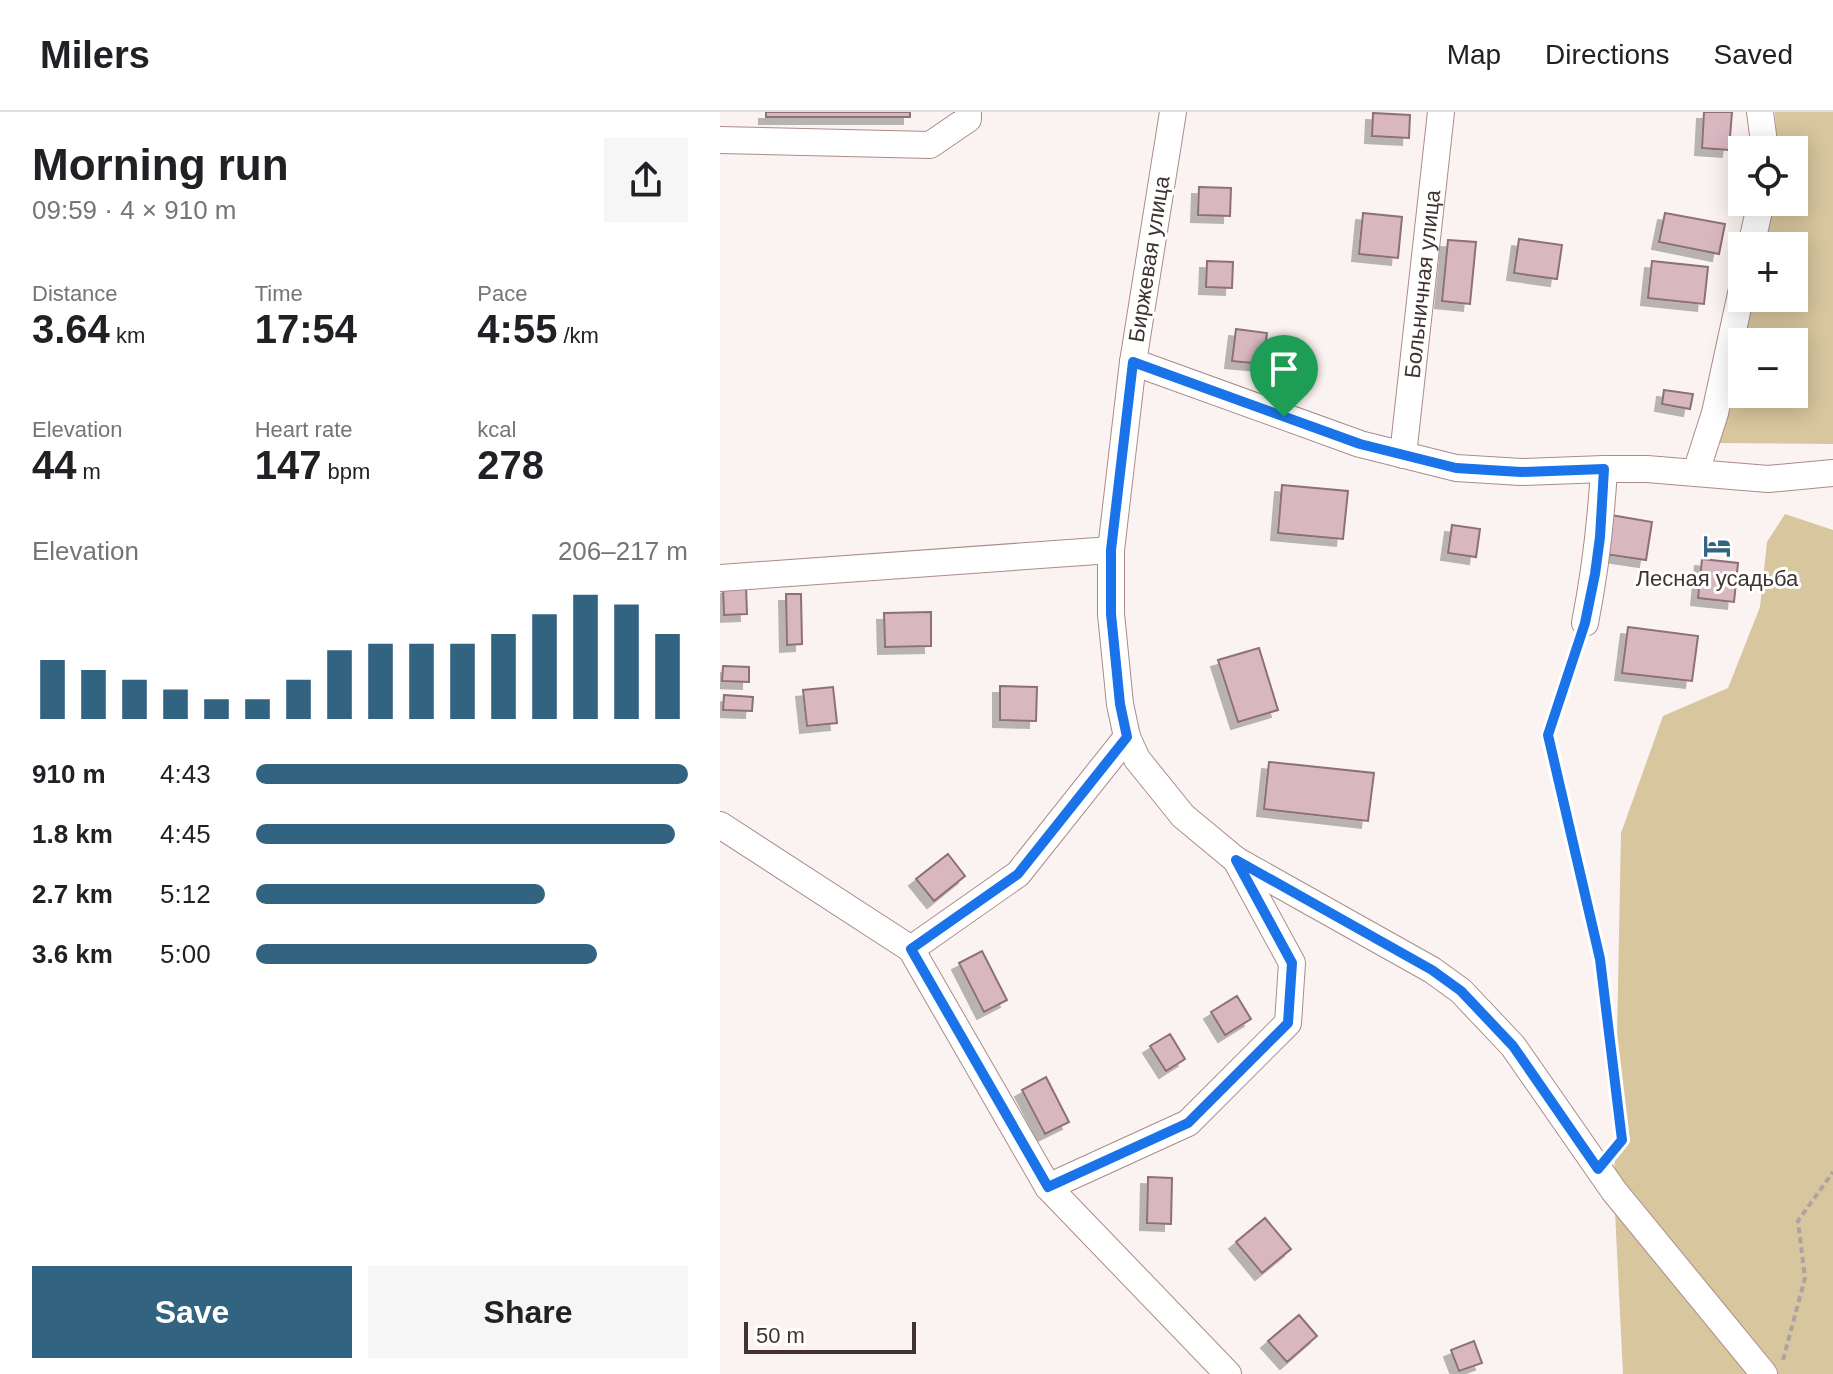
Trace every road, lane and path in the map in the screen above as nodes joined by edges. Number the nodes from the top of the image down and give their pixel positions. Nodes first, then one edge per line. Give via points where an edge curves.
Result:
1 (968, 112) edge
2 (1173, 112) edge
3 (1441, 112) edge
4 (1760, 112) edge
5 (1763, 136) edge
6 (720, 140) edge
7 (1737, 312) edge
8 (1133, 362) junction
9 (1403, 455) junction
10 (1604, 469) junction
11 (1696, 472) junction
12 (1833, 473) edge
13 (1111, 550) junction
14 (720, 578) edge
15 (1585, 623) joint
16 (1127, 737) junction
17 (720, 825) edge
18 (1236, 860) junction
19 (911, 949) junction
20 (1598, 1169) junction
21 (1833, 1172) edge
22 (1048, 1187) junction
23 (1773, 1367) edge
24 (1228, 1374) edge

1 - 6 street via 968,119 930,145
2 - 8 street, Биржевая улица
3 - 9 street, Больничная улица
4 - 5 street
7 - 11 street
8 - 9 street
8 - 13 street, Биржевая улица
9 - 10 street via 1456,468
10 - 11 street
10 - 15 street via 1600,537
11 - 12 street via 1768,479
13 - 14 street
13 - 16 street, Биржевая улица via 1111,614
15 - 20 path via 1548,735 1600,959 1622,1140
16 - 18 street, Биржевая улица via 1137,759 1183,816
16 - 19 street via 1018,874
17 - 19 street
18 - 20 street, Биржевая улица via 1461,991 1513,1046
18 - 22 street via 1292,963 1288,1023 1188,1123
19 - 22 street
20 - 23 street, Биржевая улица
21 - 23 path via 1798,1221 1805,1278
22 - 24 street

